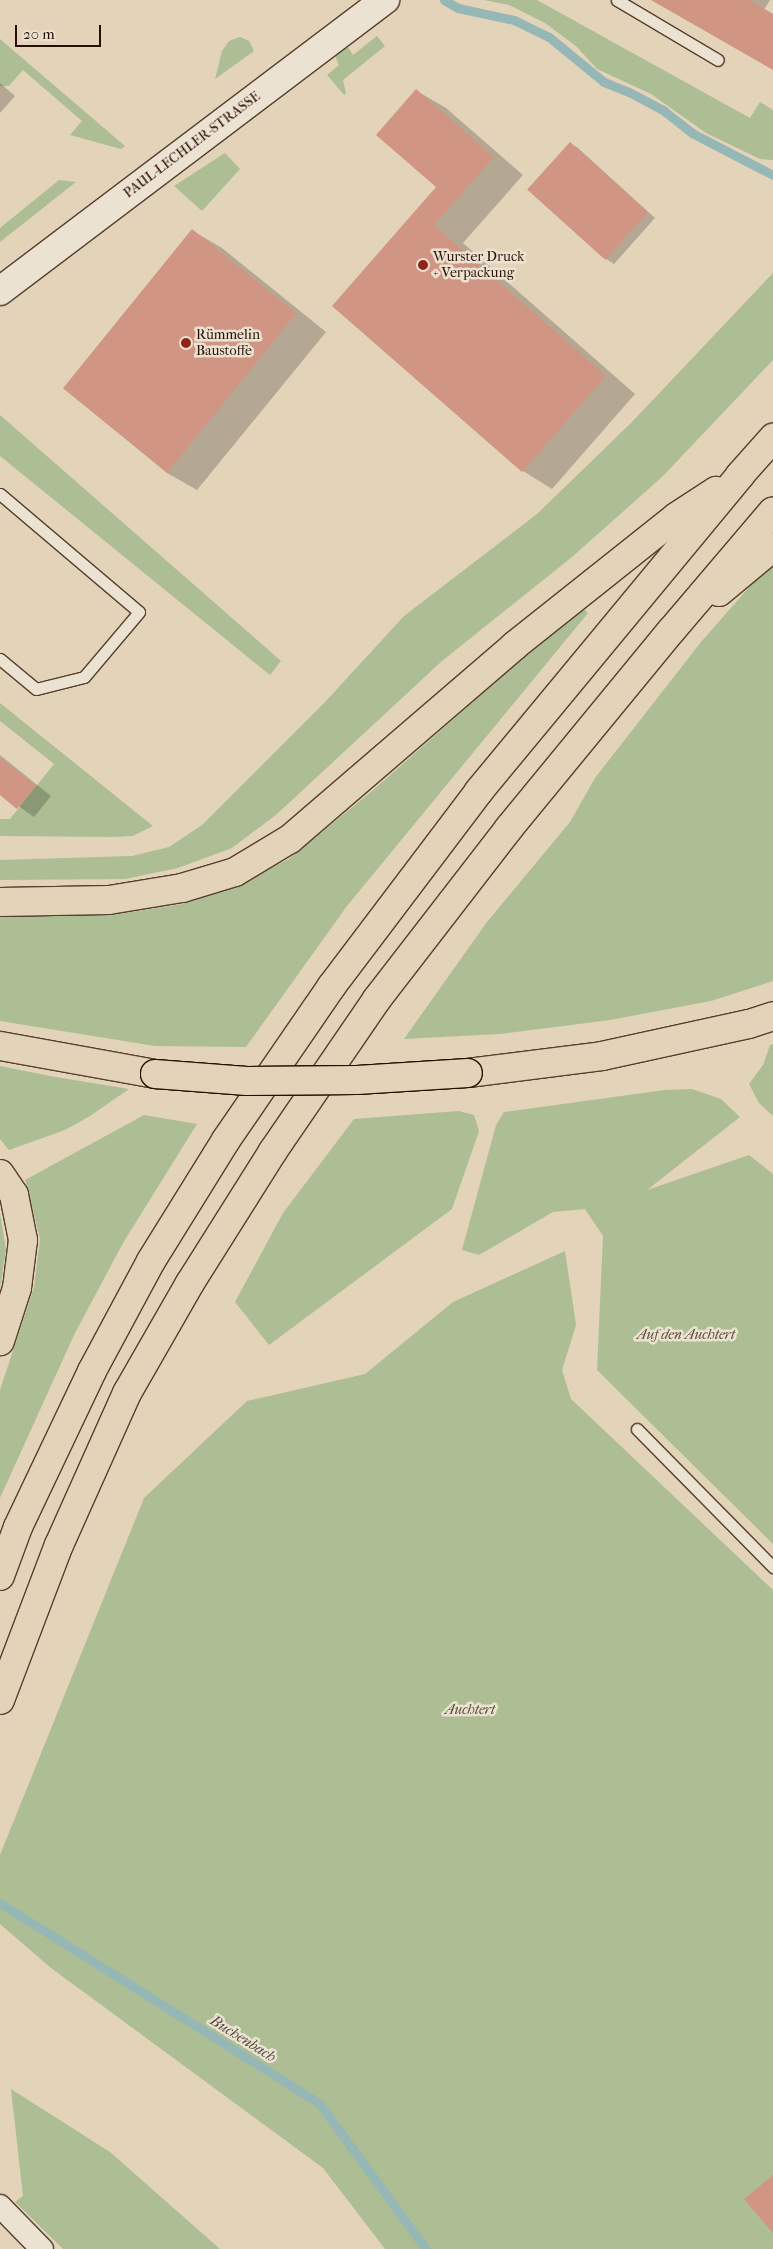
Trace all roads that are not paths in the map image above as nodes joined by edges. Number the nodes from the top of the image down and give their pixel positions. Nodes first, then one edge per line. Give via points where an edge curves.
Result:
1 (385, 0) edge
2 (617, 0) edge
3 (718, 60) dead end
4 (0, 291) edge
5 (773, 438) edge
6 (740, 475) junction
7 (0, 494) edge
8 (773, 511) edge
9 (773, 547) edge
10 (671, 631) junction
11 (0, 659) edge
12 (0, 902) edge
13 (773, 1016) edge
14 (0, 1046) edge
15 (0, 1174) edge
16 (0, 1341) edge
17 (637, 1429) dead end
18 (773, 1567) edge
19 (0, 1576) edge
20 (0, 1700) edge
21 (0, 2206) edge
22 (42, 2249) edge

1 - 4 street, PAUL-LECHLER-STRASSE
2 - 3 lane
5 - 6 main road
6 - 12 main road via 676,518 514,646 290,839 235,872 182,888 109,900
6 - 19 main road via 480,791 331,987 226,1140 151,1262 92,1371 18,1527
7 - 11 lane via 139,612 84,677 36,688
8 - 10 main road
9 - 10 main road
10 - 20 main road via 497,843 377,999 272,1151 127,1393 59,1545
13 - 14 main road, bridge via 602,1056 468,1074 357,1080 247,1081 155,1074
15 - 16 main road via 14,1196 22,1240 17,1288
17 - 18 lane
21 - 22 street

